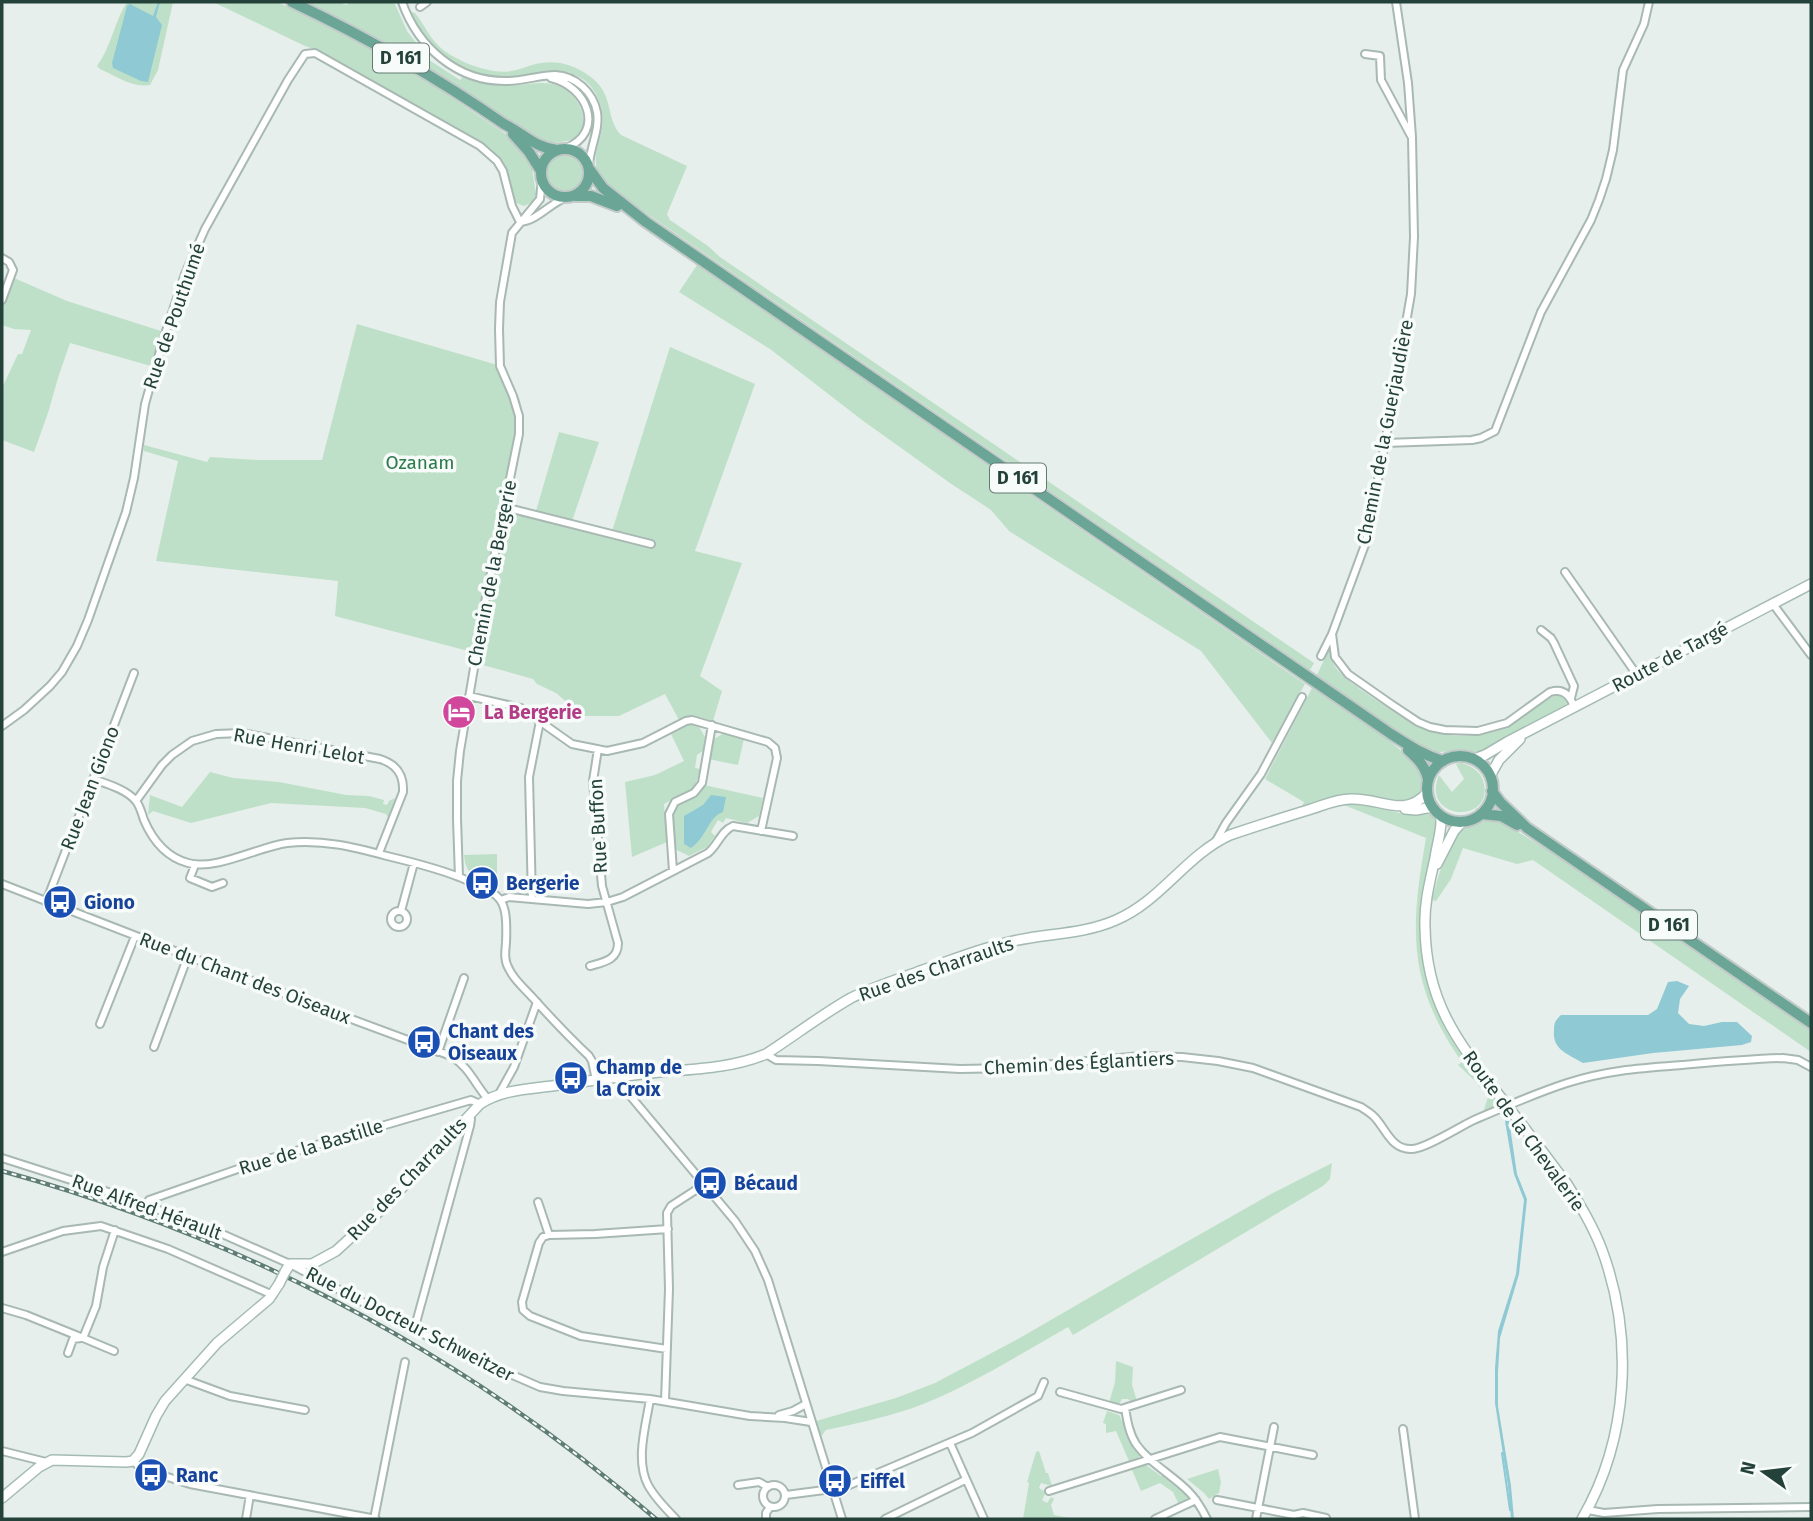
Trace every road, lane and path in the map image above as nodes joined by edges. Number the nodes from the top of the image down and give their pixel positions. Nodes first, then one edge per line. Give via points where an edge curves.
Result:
1 (292, 2) edge
2 (402, 2) edge
3 (427, 2) edge
4 (1396, 2) edge
5 (1649, 2) edge
6 (420, 7) dead end
7 (1365, 54) dead end
8 (545, 77) junction
9 (504, 124) junction
10 (1412, 137) junction
11 (562, 149) junction
12 (589, 167) junction
13 (541, 175) junction
14 (570, 197) junction
15 (520, 222) junction
16 (646, 222) junction
17 (2, 258) edge
18 (2, 300) edge
19 (1385, 443) junction
20 (504, 507) junction
21 (651, 544) dead end
22 (1565, 572) dead end
23 (1811, 584) edge
24 (1773, 604) junction
25 (1541, 630) dead end
26 (1332, 634) junction
27 (1811, 655) edge
28 (1321, 656) dead end
29 (134, 673) dead end
30 (1637, 675) junction
31 (469, 696) junction
32 (1302, 697) dead end
33 (1573, 702) junction
34 (540, 721) junction
35 (712, 725) junction
36 (2, 726) edge
37 (1529, 731) junction
38 (1391, 734) junction
39 (598, 750) junction
40 (1474, 759) junction
41 (1443, 761) junction
42 (1490, 776) junction
43 (93, 779) junction
44 (1428, 780) junction
45 (1492, 791) junction
46 (1427, 793) junction
47 (136, 801) junction
48 (1393, 806) junction
49 (1432, 807) junction
50 (1481, 814) junction
51 (1441, 816) junction
52 (1462, 821) junction
53 (1527, 828) junction
54 (761, 831) junction
55 (793, 836) dead end
56 (1216, 841) junction
57 (379, 853) junction
58 (414, 863) junction
59 (195, 865) junction
60 (673, 871) junction
61 (1432, 875) junction
62 (459, 877) junction
63 (223, 883) dead end
64 (2, 884) edge
65 (532, 899) junction
66 (501, 900) junction
67 (46, 902) junction
68 (607, 902) junction
69 (401, 911) dead end
70 (135, 936) junction
71 (188, 956) junction
72 (590, 966) dead end
73 (464, 978) dead end
74 (537, 1002) junction
75 (1811, 1023) edge
76 (100, 1024) dead end
77 (153, 1046) dead end
78 (438, 1052) junction
79 (766, 1054) junction
80 (1811, 1067) edge
81 (619, 1077) junction
82 (596, 1080) junction
83 (478, 1086) junction
84 (499, 1094) junction
85 (481, 1101) junction
86 (1508, 1107) junction
87 (469, 1115) junction
88 (2, 1158) edge
89 (705, 1184) junction
90 (538, 1202) dead end
91 (146, 1204) junction
92 (668, 1229) junction
93 (115, 1230) junction
94 (549, 1235) junction
95 (2, 1252) edge
96 (318, 1262) junction
97 (288, 1268) junction
98 (312, 1275) junction
99 (272, 1295) junction
100 (2, 1308) edge
101 (414, 1329) junction
102 (83, 1338) junction
103 (667, 1349) junction
104 (114, 1351) dead end
105 (68, 1353) dead end
106 (405, 1362) dead end
107 (184, 1379) junction
108 (1044, 1382) dead end
109 (1181, 1390) dead end
110 (1060, 1392) dead end
111 (650, 1399) junction
112 (665, 1401) junction
113 (806, 1404) junction
114 (1125, 1408) junction
115 (305, 1410) dead end
116 (762, 1418) junction
117 (811, 1422) junction
118 (1274, 1427) dead end
119 (1403, 1430) dead end
120 (950, 1443) junction
121 (1270, 1446) junction
122 (2, 1451) edge
123 (1313, 1455) dead end
124 (1150, 1459) junction
125 (133, 1461) junction
126 (46, 1462) junction
127 (965, 1480) junction
128 (738, 1485) dead end
129 (768, 1487) junction
130 (833, 1490) junction
131 (1049, 1491) dead end
132 (250, 1494) junction
133 (786, 1495) junction
134 (2, 1498) edge
135 (1196, 1500) junction
136 (1217, 1500) dead end
137 (770, 1507) junction
138 (1811, 1507) edge
139 (1258, 1508) junction
140 (1588, 1510) junction
141 (1326, 1518) edge
142 (246, 1519) edge
143 (375, 1519) edge
144 (676, 1519) edge
145 (766, 1519) edge
146 (842, 1519) edge
147 (885, 1519) edge
148 (984, 1519) edge
149 (1156, 1519) edge
150 (1207, 1519) edge
151 (1256, 1519) edge
152 (1415, 1519) edge
153 (1582, 1519) edge

1 - 9 main road, D 161 via 412,65
2 - 8 street via 425,44 459,70 501,81
3 - 6 street
4 - 10 street, Chemin de la Guerjaudière
5 - 19 street via 1623,70 1612,150 1599,200 1541,312 1495,432 1472,440
7 - 10 street via 1380,56 1381,80
8 - 11 street via 570,85 586,107 586,132 578,142
8 - 12 street via 559,75 575,81 594,103 598,123
9 - 11 main road, D 161 via 537,145
9 - 13 main road, D 161 via 529,152
10 - 19 street, Chemin de la Guerjaudière via 1411,294
11 - 12 main road via 582,154
11 - 13 main road via 545,159
12 - 14 main road via 586,186
12 - 16 main road, D 161 via 603,188
13 - 14 main road via 552,193
13 - 15 street, Chemin de la Bergerie via 540,199
14 - 15 street
14 - 16 main road, D 161 via 599,198
15 - 20 street, Chemin de la Bergerie via 512,233 499,314 500,366 519,416
15 - 36 street, Rue de Pouthumé via 501,167 480,146 315,53 305,54 205,229 186,274 145,404 126,512 77,646 50,686
16 - 38 main road, D 161
17 - 18 street via 13,270
19 - 26 street, Chemin de la Guerjaudière via 1366,542
20 - 21 street
20 - 31 street, Chemin de la Bergerie
22 - 30 street
23 - 24 street, Route de Targé
24 - 27 street
24 - 30 street, Route de Targé
25 - 33 street via 1554,643 1574,686
26 - 28 street, Chemin de la Guerjaudière
26 - 33 street via 1335,657 1348,674 1430,727 1478,730 1507,723 1556,690
29 - 43 street, Rue Jean Giono
30 - 33 street, Route de Targé
31 - 34 street via 521,708
31 - 62 street, Chemin de la Bergerie via 457,780
32 - 56 street via 1261,774
33 - 37 street, Route de Targé
34 - 39 street via 572,744
34 - 65 street via 529,777
35 - 39 street via 686,721 643,743
35 - 54 street via 775,748 777,758
35 - 60 street via 702,783 694,793 675,802 668,814
37 - 40 street, Route de Targé
37 - 42 street, Route de Targé via 1499,760
38 - 41 main road, D 161
38 - 44 main road, D 161 via 1423,766
39 - 68 street, Rue Buffon via 593,781
40 - 41 main road via 1464,756
40 - 42 main road
41 - 44 main road
42 - 45 main road
43 - 47 street
43 - 67 street, Rue Jean Giono
44 - 46 main road
45 - 50 main road
45 - 53 main road, D 161
46 - 48 street, Rue des Charraults via 1420,802
46 - 49 main road
47 - 57 street, Rue Henri Lelot via 172,755 192,741 216,734 242,733 380,759 395,767 403,783
47 - 59 street via 159,846
48 - 49 street
48 - 56 street, Rue des Charraults via 1344,799
49 - 51 main road
50 - 52 main road
50 - 53 main road, D 161 via 1501,816
51 - 52 main road
51 - 61 street, Route de la Chevalerie
52 - 61 street, Route de la Chevalerie
53 - 75 main road, D 161
54 - 55 street
54 - 60 street via 728,828 712,850
56 - 79 street, Rue des Charraults via 1160,892 1119,919 992,946 879,985 849,999
57 - 58 street
57 - 59 street via 335,843 304,842
58 - 62 street
58 - 69 street
59 - 63 street via 190,878 212,887
60 - 68 street
61 - 86 street, Route de la Chevalerie via 1425,939 1438,1002 1459,1043
62 - 66 street
64 - 67 street, Rue du Chant des Oiseaux
65 - 66 street
65 - 68 street
66 - 74 street via 507,919 506,962
67 - 70 street, Rue du Chant des Oiseaux
68 - 72 street, Rue Buffon via 618,950 612,958
70 - 71 street, Rue du Chant des Oiseaux
70 - 76 street
71 - 77 street
71 - 78 street, Rue du Chant des Oiseaux
73 - 78 street
74 - 82 street via 589,1056
74 - 84 street via 514,1067
78 - 83 street, Rue du Chant des Oiseaux via 460,1062
79 - 81 street, Rue des Charraults via 727,1065
79 - 86 street, Chemin des Églantiers via 776,1060 960,1069 1140,1056 1218,1061 1272,1074 1361,1107 1393,1142 1410,1150
80 - 86 street, Chemin des Églantiers via 1783,1058 1625,1069 1564,1084
81 - 82 street, Rue des Charraults
81 - 89 street
82 - 84 street, Rue des Charraults
83 - 85 street, Rue du Chant des Oiseaux
83 - 85 street
84 - 85 street, Rue des Charraults
85 - 87 street, Rue des Charraults
85 - 91 street, Rue de la Bastille via 463,1102 258,1162
86 - 140 street, Route de la Chevalerie via 1585,1213 1616,1301 1622,1356 1620,1406 1610,1455
87 - 96 street, Rue des Charraults via 384,1207
87 - 101 street via 470,1126
88 - 91 street, Rue Alfred Hérault
89 - 92 street via 671,1206
89 - 113 street via 736,1221 761,1264
90 - 94 street
91 - 97 street, Rue Alfred Hérault via 220,1233
92 - 94 street
92 - 103 street
93 - 95 street via 101,1226 63,1231
93 - 99 street
93 - 102 street
94 - 103 street via 538,1243 523,1310 581,1336
96 - 97 street
96 - 98 street
97 - 98 street, Rue du Docteur Schweitzer
97 - 99 street, bridge
98 - 101 street, Rue du Docteur Schweitzer
99 - 107 street
100 - 102 street
101 - 111 street, Rue du Docteur Schweitzer via 540,1387
102 - 104 street
102 - 105 street via 73,1339
103 - 112 street
106 - 143 street
107 - 115 street via 230,1396
107 - 125 street via 165,1401
108 - 120 street via 1038,1396
109 - 114 street
110 - 114 street
111 - 112 street, Rue du Docteur Schweitzer
111 - 144 street via 643,1466 654,1495
112 - 116 street, Rue du Docteur Schweitzer
113 - 116 street via 784,1415
113 - 117 street
114 - 124 street via 1130,1432
116 - 117 street, Rue du Docteur Schweitzer
117 - 130 street
118 - 121 street
119 - 152 street
120 - 127 street
120 - 130 street
121 - 123 street
121 - 124 street via 1220,1437
121 - 139 street
122 - 126 street
124 - 131 street
124 - 135 street
125 - 126 street
125 - 132 street via 142,1469 181,1482
126 - 134 street
127 - 147 street
127 - 148 street
128 - 129 street via 759,1482
129 - 133 street via 778,1486
129 - 137 street via 764,1498
130 - 133 street
130 - 146 street
132 - 142 street
132 - 143 street
133 - 137 street via 782,1506
135 - 149 street
135 - 150 street
136 - 139 street
137 - 145 street
138 - 140 street
139 - 141 street
139 - 151 street
140 - 153 street, Route de la Chevalerie

